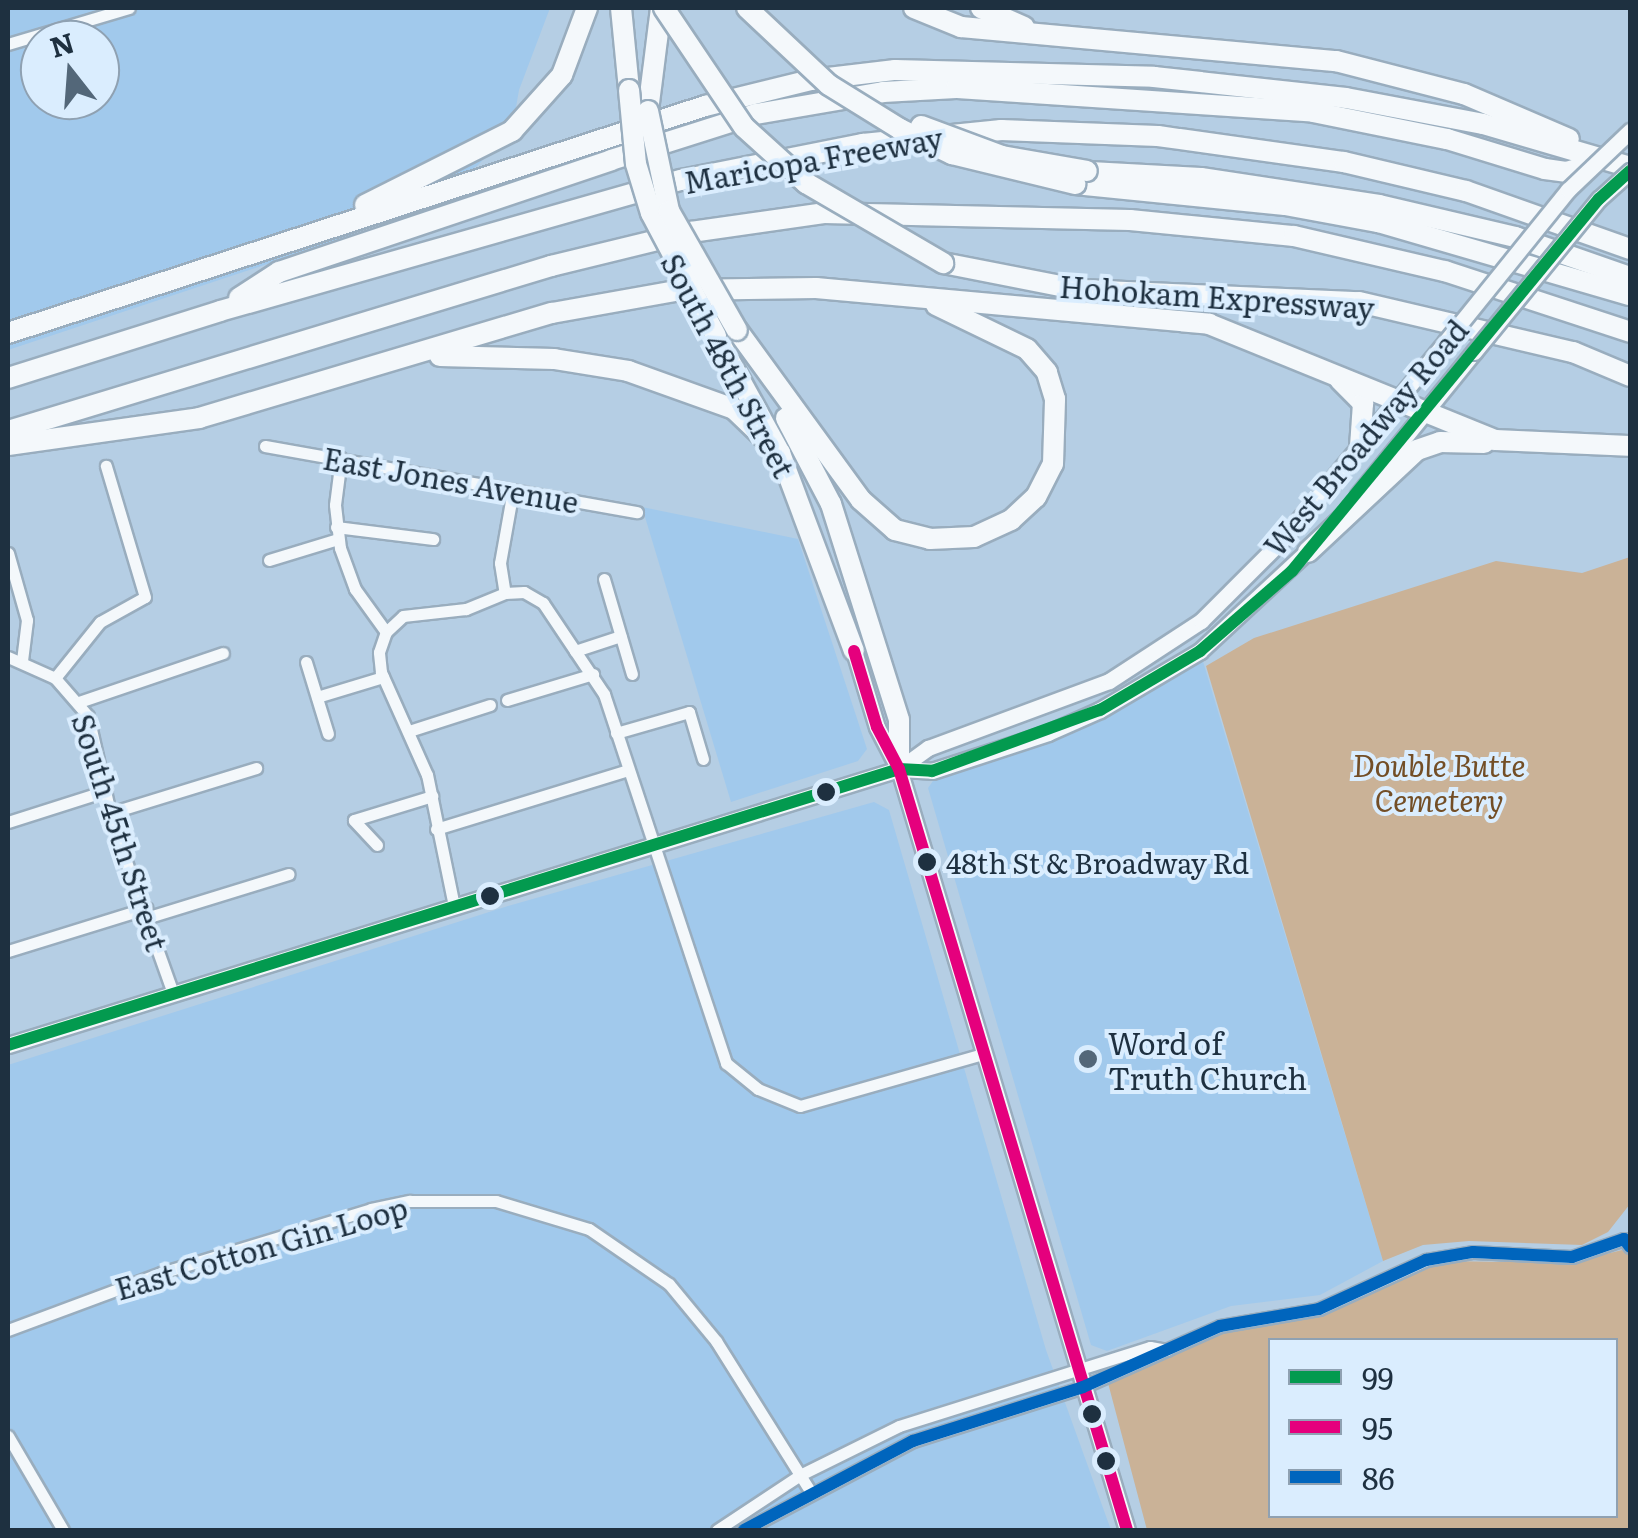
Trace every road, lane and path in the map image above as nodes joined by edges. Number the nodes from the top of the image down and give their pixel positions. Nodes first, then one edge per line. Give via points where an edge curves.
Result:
1 (129, 8) edge
2 (587, 8) edge
3 (621, 8) edge
4 (662, 8) edge
5 (747, 8) edge
6 (766, 8) edge
7 (914, 8) edge
8 (982, 8) edge
9 (1029, 32) junction
10 (8, 44) edge
11 (1630, 131) edge
12 (1593, 160) junction
13 (1630, 169) edge
14 (1081, 178) junction
15 (272, 244) junction
16 (1630, 249) edge
17 (1630, 278) edge
18 (1630, 295) edge
19 (914, 297) junction
20 (220, 310) junction
21 (1630, 332) edge
22 (8, 333) edge
23 (726, 333) junction
24 (408, 358) junction
25 (1318, 364) junction
26 (1630, 376) edge
27 (8, 378) edge
28 (1399, 398) junction
29 (1427, 411) junction
30 (8, 431) edge
31 (1516, 444) junction
32 (8, 445) edge
33 (265, 446) dead end
34 (1360, 446) junction
35 (1630, 446) edge
36 (780, 453) junction
37 (341, 458) junction
38 (106, 466) dead end
39 (513, 490) junction
40 (637, 512) dead end
41 (337, 533) junction
42 (433, 539) dead end
43 (1308, 552) junction
44 (8, 553) edge
45 (269, 560) dead end
46 (604, 579) dead end
47 (505, 593) junction
48 (386, 632) junction
49 (621, 636) junction
50 (576, 651) junction
51 (854, 651) joint
52 (223, 653) dead end
53 (8, 657) edge
54 (22, 661) junction
55 (306, 662) dead end
56 (593, 674) junction
57 (632, 674) dead end
58 (383, 677) junction
59 (56, 678) junction
60 (317, 697) junction
61 (507, 700) dead end
62 (78, 702) junction
63 (490, 706) dead end
64 (409, 731) junction
65 (328, 734) dead end
66 (616, 734) junction
67 (703, 759) dead end
68 (256, 768) dead end
69 (628, 770) junction
70 (899, 770) junction
71 (106, 792) junction
72 (432, 796) junction
73 (110, 814) junction
74 (8, 822) edge
75 (436, 829) junction
76 (654, 845) junction
77 (377, 846) dead end
78 (289, 874) dead end
79 (454, 906) junction
80 (148, 912) junction
81 (8, 951) edge
82 (173, 993) junction
83 (8, 1045) edge
84 (983, 1054) junction
85 (1628, 1239) edge
86 (8, 1330) edge
87 (1167, 1350) junction
88 (1078, 1370) junction
89 (1084, 1387) junction
90 (8, 1436) edge
91 (800, 1475) junction
92 (810, 1491) junction
93 (62, 1530) edge
94 (717, 1530) edge
95 (744, 1530) edge
96 (1127, 1530) edge

1 - 10 street
2 - 15 highway via 562,76 512,131 454,166
3 - 23 highway, South 48th Street, bridge via 636,164 651,213
4 - 23 highway, South 48th Street, bridge via 648,111 669,211
4 - 26 highway, Hohokam Expressway, bridge via 757,139 821,193 943,263 1081,290 1358,302 1573,352
5 - 14 highway, bridge via 829,85 900,130 952,154
6 - 14 highway, bridge via 856,90 917,125
7 - 9 highway via 961,27
8 - 9 highway
9 - 12 highway via 1336,61 1464,94 1542,124
11 - 12 main road, West Broadway Road, bridge
12 - 13 highway
12 - 15 highway via 1346,98 1154,77 894,70 811,80 705,106
12 - 20 highway via 1566,172 1546,169 1447,139 1313,112 956,88 820,99 721,125 279,272
12 - 28 main road, West Broadway Road, bridge
13 - 29 main road, bridge via 1599,198
14 - 17 highway via 1201,178 1379,205 1515,237
14 - 18 highway via 1378,222
15 - 22 highway
16 - 20 highway, Maricopa Freeway via 1466,191 1344,162 1177,138 1000,130 863,144 681,180
19 - 23 highway via 1027,349 1047,372 1056,399 1053,464 1036,497 1011,520 974,538 930,539 895,530 861,500
19 - 24 highway via 816,288 682,290 552,313
19 - 25 highway via 1209,324
20 - 27 highway, Maricopa Freeway
21 - 30 highway, Maricopa Freeway via 1414,262 1294,236 1130,220 824,214 691,232 590,256
23 - 36 highway, South 48th Street
23 - 70 highway, South 48th Street via 831,504 898,720
24 - 32 highway via 199,418
24 - 36 highway via 497,355 628,372 734,408
25 - 28 highway
25 - 34 highway via 1363,402
28 - 29 highway
28 - 34 main road, West Broadway Road
29 - 31 highway
29 - 43 main road
31 - 35 highway
31 - 43 highway via 1428,444
33 - 37 street, East Jones Avenue
34 - 70 main road, West Broadway Road via 1244,580 1166,646 1074,696 928,748
36 - 51 highway, South 48th Street
37 - 39 street, East Jones Avenue
37 - 41 street
38 - 59 street via 146,597 100,622
39 - 40 street, East Jones Avenue
39 - 47 street via 500,563
41 - 42 street
41 - 45 street
41 - 48 street via 355,589
43 - 70 main road via 1218,637 1100,710 932,771
44 - 54 street via 27,620
46 - 49 street
47 - 48 street via 466,609 408,614
47 - 50 street via 539,600
48 - 58 street via 378,652
49 - 50 street
49 - 57 street
50 - 56 street
51 - 70 main road, South 48th Street via 877,728
52 - 62 street
53 - 54 street
54 - 59 street
55 - 60 street
56 - 61 street
56 - 66 street
58 - 60 street
58 - 64 street
59 - 62 street, South 45th Street
60 - 65 street
62 - 71 street, South 45th Street via 96,737
63 - 64 street
64 - 72 street
66 - 67 street via 688,712
66 - 69 street
68 - 73 street
69 - 75 street
69 - 76 street
70 - 76 main road
70 - 84 main road, South 48th Street
71 - 73 street, South 45th Street
71 - 74 street
72 - 75 street
72 - 77 street via 354,820
73 - 80 street, South 45th Street
75 - 79 street
76 - 79 main road
76 - 84 street via 722,1056 758,1088 788,1104 818,1104
78 - 80 street
79 - 82 main road
80 - 81 street
80 - 82 street, South 45th Street
82 - 83 main road
84 - 88 main road, South 48th Street
85 - 87 street via 1572,1257 1442,1256 1319,1309 1234,1322
86 - 91 street, East Cotton Gin Loop via 160,1273 371,1209 422,1200 496,1201 589,1230 669,1284 716,1341
87 - 88 street via 1150,1347
87 - 89 street
88 - 89 main road, South 48th Street
88 - 91 street via 909,1422
89 - 92 street via 913,1441
89 - 96 main road, South 48th Street
90 - 93 street
91 - 92 street, East Cotton Gin Loop
91 - 94 street
92 - 95 street

